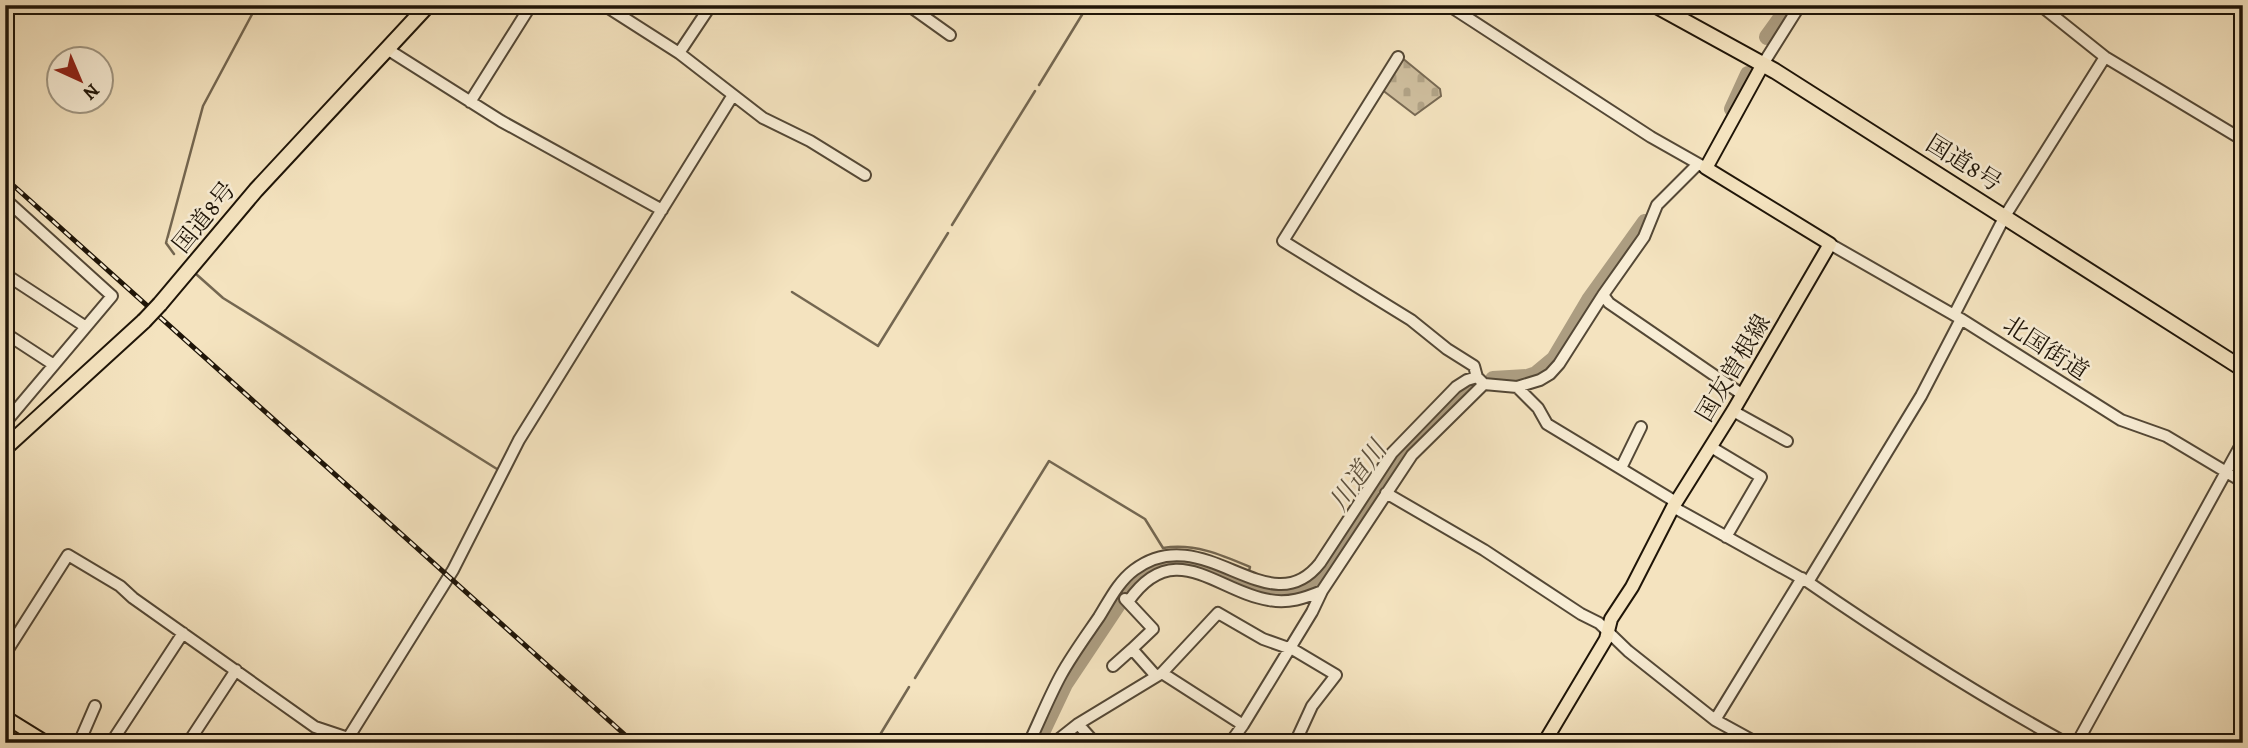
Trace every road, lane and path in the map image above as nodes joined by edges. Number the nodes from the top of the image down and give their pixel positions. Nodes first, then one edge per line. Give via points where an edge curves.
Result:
1 (428, 5) edge
2 (531, 5) edge
3 (711, 5) edge
4 (908, 5) edge
5 (1448, 5) edge
6 (1655, 5) edge
7 (1800, 5) edge
8 (2044, 6) edge
9 (610, 7) edge
10 (923, 10) edge
11 (950, 35) dead end
12 (387, 49) junction
13 (679, 54) junction
14 (1398, 57) dead end
15 (2105, 57) junction
16 (1762, 64) junction
17 (733, 95) junction
18 (470, 102) junction
19 (2243, 140) edge
20 (1702, 166) junction
21 (865, 175) dead end
22 (7, 204) edge
23 (662, 210) junction
24 (2005, 216) junction
25 (1829, 244) junction
26 (5, 274) edge
27 (1603, 295) junction
28 (1957, 317) junction
29 (86, 327) junction
30 (5, 333) edge
31 (54, 365) junction
32 (2243, 369) edge
33 (1481, 380) junction
34 (1517, 387) junction
35 (1742, 395) junction
36 (1733, 411) junction
37 (5, 423) edge
38 (1641, 427) dead end
39 (1787, 441) dead end
40 (2243, 441) edge
41 (1711, 447) junction
42 (5, 448) edge
43 (1621, 468) junction
44 (2227, 471) junction
45 (2243, 482) edge
46 (1386, 492) junction
47 (1675, 505) junction
48 (1726, 537) junction
49 (1805, 580) junction
50 (1322, 590) junction
51 (1122, 598) junction
52 (1608, 629) junction
53 (183, 633) junction
54 (1289, 648) junction
55 (1132, 649) junction
56 (5, 654) edge
57 (1113, 666) dead end
58 (236, 670) junction
59 (1159, 674) junction
60 (95, 706) dead end
61 (5, 717) edge
62 (1715, 720) junction
63 (1077, 724) junction
64 (1243, 724) junction
65 (347, 740) edge
66 (47, 743) edge
67 (79, 743) edge
68 (111, 743) edge
69 (188, 743) edge
70 (1029, 743) edge
71 (1054, 743) edge
72 (1095, 743) edge
73 (1230, 743) edge
74 (1295, 743) edge
75 (1544, 743) edge
76 (1757, 743) edge
77 (2066, 743) edge
78 (2077, 743) edge

1 - 12 highway, 国道8号
2 - 18 street
3 - 13 street
4 - 10 street
5 - 20 street
6 - 16 highway, 国道8号
7 - 16 street
8 - 15 street
9 - 13 street
10 - 11 street
12 - 18 street
12 - 42 highway, 国道8号, bridge via 263,181 144,321
13 - 17 street
14 - 33 street via 1283,241 1411,320 1474,366
15 - 19 street
15 - 24 street
16 - 20 main road
16 - 24 highway, 国道8号
17 - 21 street via 762,118
17 - 23 street
18 - 23 street
20 - 25 main road
20 - 27 street via 1657,205 1644,237
22 - 29 street via 112,296
23 - 65 street via 519,440 453,570
24 - 28 street
24 - 32 highway, 国道8号
25 - 28 street, 北国街道
25 - 35 main road, 国友曽根線
26 - 29 street
27 - 34 street via 1559,364 1540,380
27 - 35 street
28 - 44 street, 北国街道 via 2121,420 2166,436
28 - 49 street via 1921,396
29 - 31 street
30 - 31 street
31 - 37 street
33 - 34 street
33 - 46 street via 1412,455
33 - 51 street via 1467,380 1456,387 1398,446 1308,576 1295,583 1270,585 1198,556 1171,556 1134,570
34 - 43 street via 1547,424
35 - 36 main road, 国友曽根線
36 - 39 street
36 - 41 main road, 国友曽根線
38 - 43 street
40 - 44 street
41 - 47 main road, 国友曽根線
41 - 48 street via 1761,477
43 - 47 street
44 - 45 street, 北国街道
44 - 78 street
46 - 50 street
46 - 52 street
47 - 48 street
47 - 52 main road, 国友曽根線
48 - 49 street
49 - 62 street
49 - 77 street via 1979,695
50 - 51 street via 1297,600 1268,600 1198,572 1175,570 1148,580
50 - 54 street
51 - 55 street via 1153,629
51 - 70 street via 1061,676
52 - 62 street via 1628,651
52 - 75 main road, 国友曽根線
53 - 56 street via 120,586 68,555
53 - 58 street
53 - 68 street
54 - 59 street via 1218,613
54 - 64 street
54 - 74 street via 1336,675 1312,706
55 - 57 street
55 - 59 street
58 - 65 street via 316,727
58 - 69 street
59 - 63 street
59 - 64 street
60 - 67 street
61 - 66 main road
62 - 76 street
63 - 71 street
63 - 72 street
64 - 73 street

